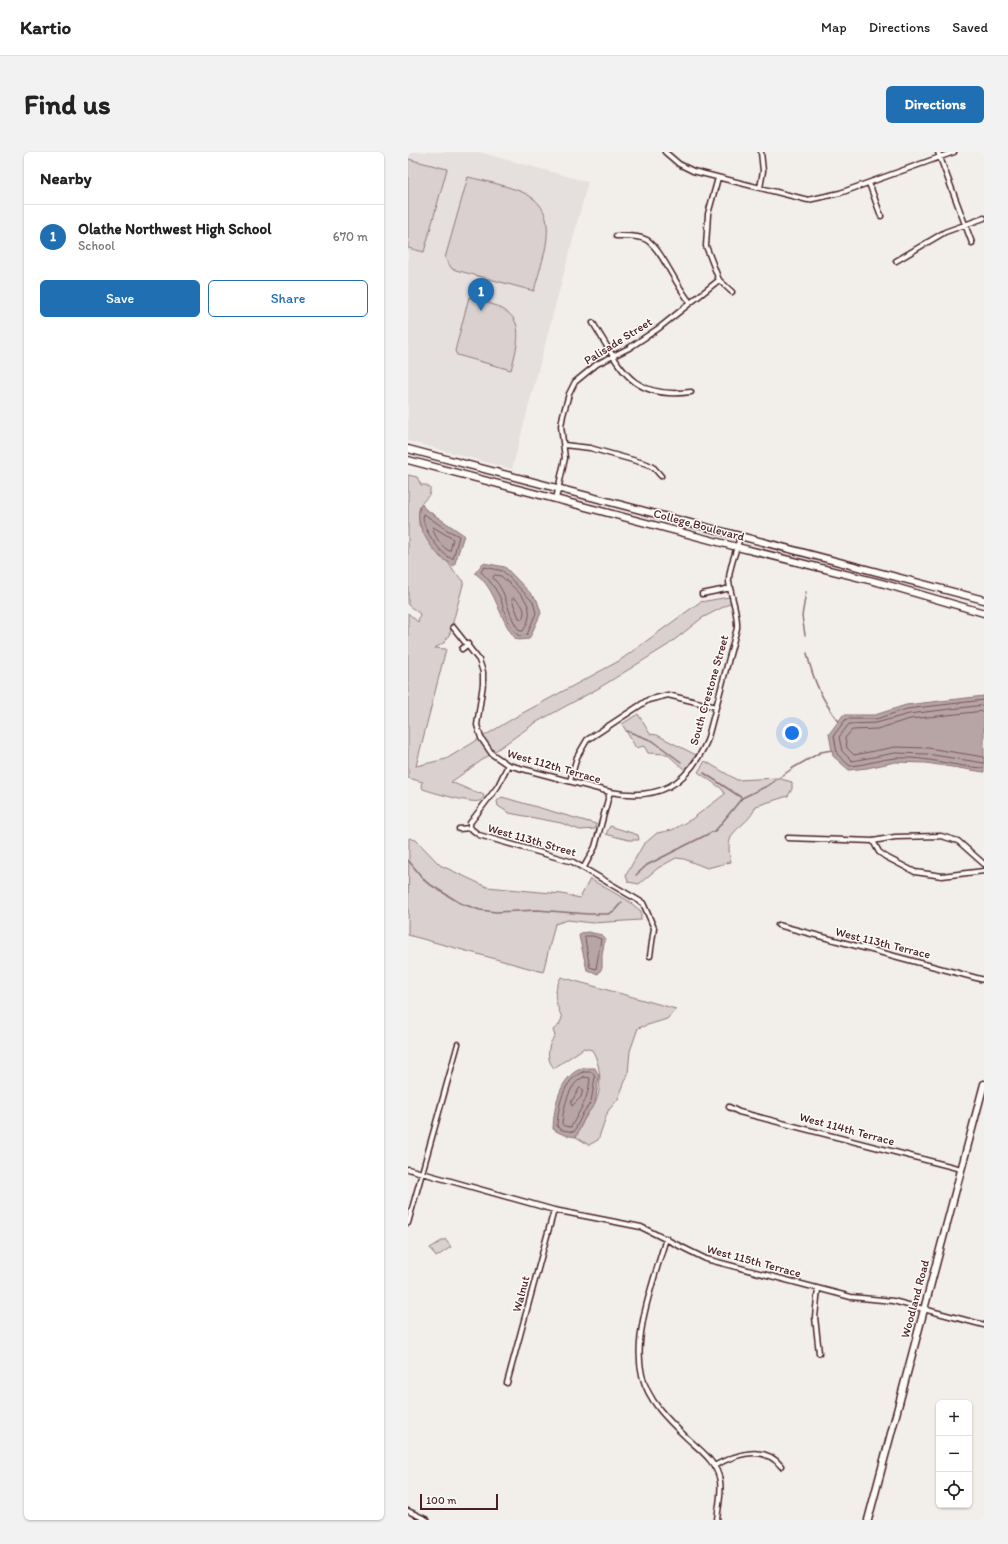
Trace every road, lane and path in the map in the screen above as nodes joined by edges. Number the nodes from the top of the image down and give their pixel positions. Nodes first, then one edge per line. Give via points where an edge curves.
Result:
1 (665, 152) edge
2 (761, 152) edge
3 (938, 152) edge
4 (954, 152) edge
5 (940, 157) junction
6 (718, 178) junction
7 (869, 182) junction
8 (760, 188) junction
9 (881, 216) dead end
10 (984, 218) edge
11 (964, 224) junction
12 (616, 236) dead end
13 (972, 243) dead end
14 (896, 261) dead end
15 (719, 280) junction
16 (732, 292) dead end
17 (690, 302) junction
18 (594, 324) dead end
19 (614, 356) junction
20 (691, 392) dead end
21 (564, 445) junction
22 (408, 449) edge
23 (408, 460) edge
24 (661, 476) dead end
25 (558, 489) junction
26 (556, 499) junction
27 (740, 537) junction
28 (737, 547) junction
29 (731, 588) junction
30 (702, 594) dead end
31 (984, 600) edge
32 (984, 613) edge
33 (453, 627) dead end
34 (468, 644) junction
35 (462, 649) dead end
36 (716, 707) junction
37 (508, 765) junction
38 (570, 781) junction
39 (610, 792) junction
40 (470, 828) junction
41 (459, 829) dead end
42 (788, 838) dead end
43 (873, 841) junction
44 (984, 864) edge
45 (584, 867) junction
46 (984, 871) edge
47 (778, 925) dead end
48 (650, 956) dead end
49 (984, 980) edge
50 (458, 1044) dead end
51 (984, 1084) edge
52 (729, 1107) dead end
53 (408, 1169) edge
54 (961, 1169) junction
55 (423, 1173) junction
56 (554, 1210) junction
57 (408, 1223) edge
58 (666, 1238) junction
59 (818, 1289) junction
60 (924, 1309) junction
61 (984, 1325) edge
62 (820, 1353) dead end
63 (507, 1383) dead end
64 (714, 1466) junction
65 (781, 1466) dead end
66 (408, 1511) edge
67 (427, 1520) edge
68 (717, 1520) edge
69 (868, 1520) edge

1 - 6 street via 688,169
2 - 8 street via 763,171
3 - 5 street
4 - 5 street
5 - 7 street
5 - 11 street
6 - 8 street
6 - 15 street via 708,214 706,246
7 - 8 street via 840,193 808,200
7 - 9 street
10 - 11 street
11 - 13 street
11 - 14 street via 929,240
12 - 17 street via 647,240 660,255
15 - 16 street
15 - 17 street, Palisade Street
17 - 19 street, Palisade Street via 658,328
18 - 19 street
19 - 20 street via 625,374 635,383 660,392
19 - 21 street, Palisade Street via 597,364 575,382 569,394 561,426
21 - 24 street via 590,448 647,464
21 - 25 street, Palisade Street via 563,474
22 - 25 main road, College Boulevard
23 - 26 main road, College Boulevard
25 - 26 street, Palisade Street
25 - 27 main road, College Boulevard
26 - 28 main road, College Boulevard
27 - 28 street, South Crestone Street
27 - 31 main road, College Boulevard
28 - 29 street, South Crestone Street via 730,575
28 - 32 main road, College Boulevard via 881,583
29 - 30 street
29 - 36 street, South Crestone Street via 737,610 737,628
33 - 34 street, West 112th Terrace
34 - 35 street
34 - 37 street, West 112th Terrace via 479,660 483,672 477,725 481,738 492,754
36 - 38 street via 673,696 648,700 587,740 577,757
36 - 39 street, South Crestone Street via 707,740 689,773 658,792 640,795
37 - 38 street, West 112th Terrace
37 - 40 street via 489,800 470,823
38 - 39 street, West 112th Terrace
39 - 45 street via 595,847
40 - 41 street
40 - 45 street, West 113th Street via 479,835
42 - 43 street
43 - 44 street via 913,836 948,837 965,845
43 - 46 street via 879,852 915,872 942,876
45 - 48 street, West 113th Street via 643,903 654,928
47 - 49 street, West 113th Terrace
50 - 55 street
51 - 54 main road, Woodland Road
52 - 54 street, West 114th Terrace via 739,1112
53 - 55 street, West 115th Terrace
54 - 60 main road, Woodland Road
55 - 56 street, West 115th Terrace
55 - 57 street
56 - 58 street, West 115th Terrace via 626,1223
56 - 63 street, Walnut
58 - 59 street, West 115th Terrace via 706,1259
58 - 64 street via 640,1338 642,1374 658,1408
59 - 60 street, West 115th Terrace via 851,1297 893,1301
59 - 62 street via 815,1317
60 - 61 street, West 115th Terrace
60 - 69 main road, Woodland Road
64 - 65 street via 734,1456 747,1454 770,1456
64 - 68 street via 720,1482
66 - 67 street

